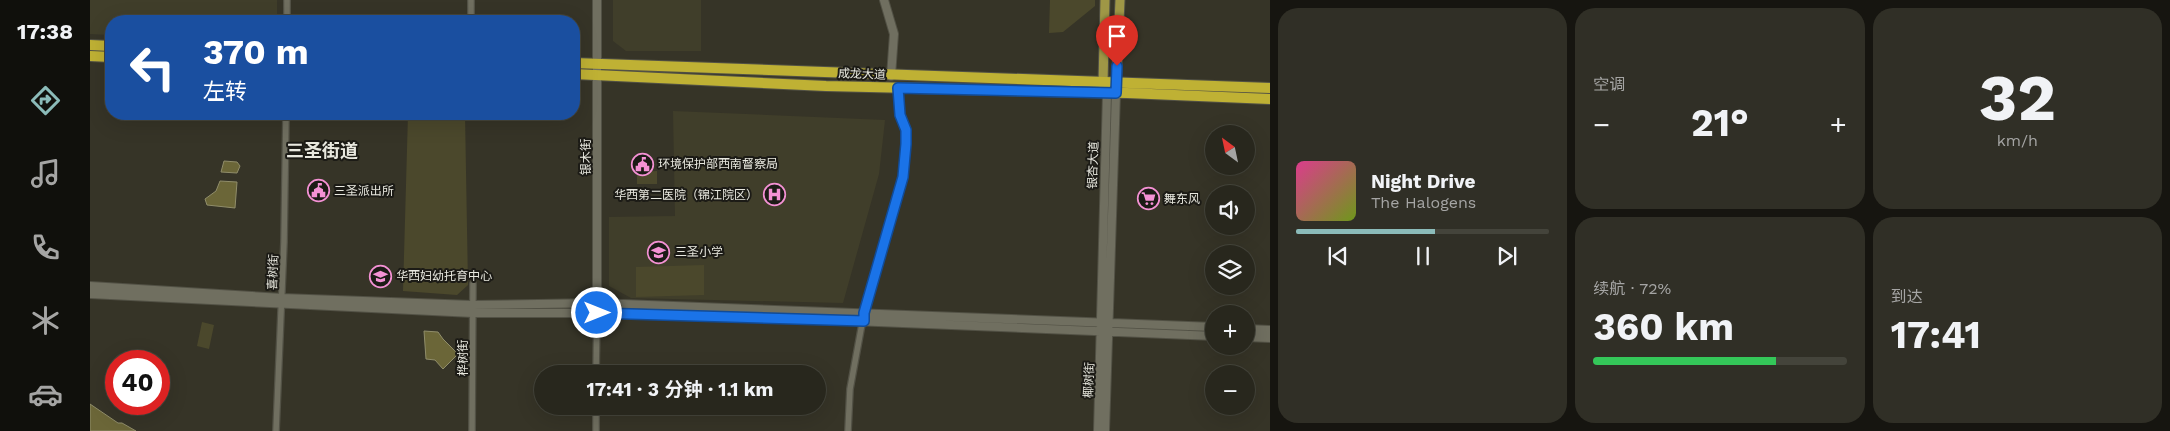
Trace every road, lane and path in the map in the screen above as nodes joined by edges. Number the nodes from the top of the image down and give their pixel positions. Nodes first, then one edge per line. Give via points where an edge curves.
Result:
1 (287, 0) edge
2 (471, 0) edge
3 (597, 0) edge
4 (884, 0) edge
5 (1105, 0) edge
6 (1120, 0) edge
7 (287, 15) edge
8 (471, 15) edge
9 (90, 45) edge
10 (105, 46) edge
11 (90, 56) edge
12 (105, 57) edge
13 (580, 63) edge
14 (597, 64) junction
15 (580, 74) edge
16 (597, 75) junction
17 (891, 76) junction
18 (1102, 82) junction
19 (1116, 82) junction
20 (898, 88) junction
21 (1270, 88) edge
22 (1112, 93) junction
23 (1270, 99) edge
24 (286, 120) edge
25 (472, 284) dead end
26 (90, 286) edge
27 (90, 294) edge
28 (282, 302) junction
29 (597, 303) junction
30 (472, 305) junction
31 (473, 313) junction
32 (597, 313) junction
33 (864, 317) junction
34 (1105, 327) junction
35 (1205, 327) edge
36 (1255, 329) edge
37 (1270, 330) edge
38 (1205, 335) edge
39 (1255, 337) edge
40 (1270, 338) edge
41 (596, 365) edge
42 (596, 415) edge
43 (276, 431) edge
44 (472, 431) edge
45 (596, 431) edge
46 (848, 431) edge
47 (1098, 431) edge
48 (1105, 431) edge

1 - 7 street
2 - 8 street
3 - 14 street, 银木街
4 - 17 street via 894,34
5 - 18 main road, 银杏大道
6 - 19 main road, 银杏大道
9 - 10 highway
11 - 12 highway
13 - 14 highway, 成龙大道
14 - 16 street, 银木街
14 - 17 highway, 成龙大道
15 - 16 highway, 成龙大道
16 - 20 highway, 成龙大道
16 - 29 street, 银木街
17 - 18 highway, 成龙大道
18 - 19 highway, 成龙大道
18 - 22 main road, 银杏大道
19 - 21 highway, 成龙大道
19 - 22 main road, 银杏大道
20 - 22 highway, 成龙大道
20 - 33 street via 900,115 906,130 903,177
22 - 23 highway, 成龙大道
22 - 34 street, 银杏大道
24 - 28 street, 喜树街
25 - 30 street, 桦树街
26 - 28 street
27 - 28 street
28 - 30 street
28 - 31 street
28 - 43 street, 喜树街
29 - 30 street
29 - 32 street, 银木街
29 - 33 street
30 - 31 street, 桦树街
31 - 32 street
31 - 44 street, 桦树街
32 - 33 street
32 - 41 street
33 - 34 street
33 - 46 street via 850,388
34 - 35 street
34 - 38 street
34 - 47 street, 椰树街
34 - 48 street, 椰树街
36 - 37 street
39 - 40 street
42 - 45 street

